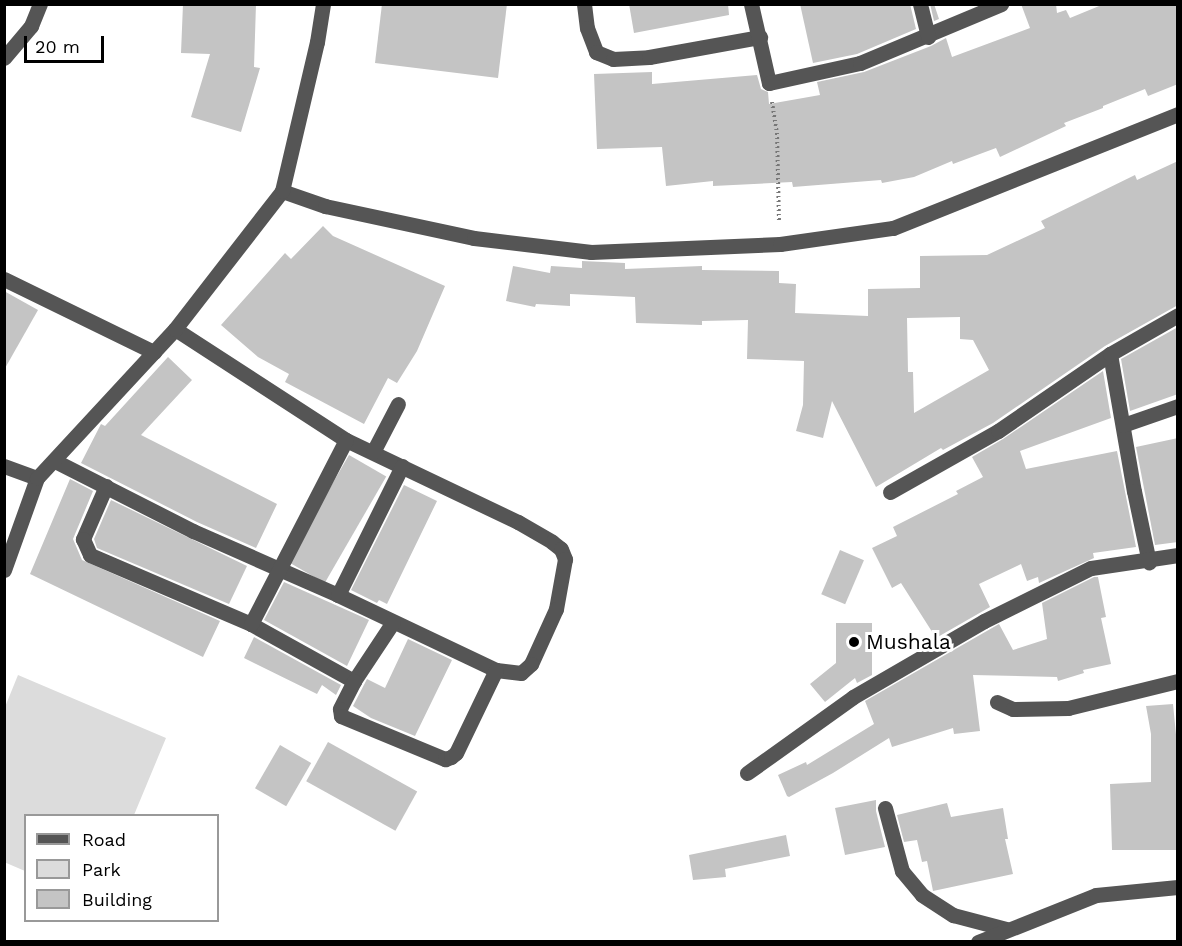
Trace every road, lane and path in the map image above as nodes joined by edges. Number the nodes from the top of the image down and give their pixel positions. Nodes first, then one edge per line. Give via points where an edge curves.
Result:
1 (40, 4) edge
2 (323, 4) edge
3 (584, 4) edge
4 (751, 4) edge
5 (920, 4) edge
6 (1001, 4) edge
7 (760, 37) junction
8 (928, 37) junction
9 (4, 58) edge
10 (769, 83) junction
11 (1178, 114) edge
12 (282, 191) junction
13 (780, 244) junction
14 (4, 279) edge
15 (1178, 315) edge
16 (175, 329) junction
17 (154, 352) junction
18 (1110, 354) junction
19 (398, 404) dead end
20 (1178, 406) edge
21 (1123, 425) junction
22 (346, 440) junction
23 (373, 452) junction
24 (55, 461) junction
25 (4, 466) edge
26 (402, 466) junction
27 (37, 478) junction
28 (106, 486) junction
29 (890, 492) dead end
30 (1178, 555) edge
31 (1149, 562) junction
32 (279, 568) junction
33 (4, 570) edge
34 (338, 595) junction
35 (393, 622) junction
36 (251, 624) junction
37 (496, 670) junction
38 (354, 681) junction
39 (1178, 681) edge
40 (997, 702) dead end
41 (747, 773) dead end
42 (885, 808) dead end
43 (1178, 887) edge
44 (1006, 929) junction
45 (978, 942) edge

1 - 9 street via 32,26
2 - 12 street
3 - 7 street via 596,52 613,59 648,57
4 - 7 street
5 - 8 street
6 - 8 street
7 - 10 street
8 - 10 street via 860,63
10 - 13 path via 777,134
11 - 13 street via 893,228
12 - 13 street via 325,206 474,238 591,252
12 - 16 street
14 - 17 street
15 - 18 street
16 - 17 street
16 - 22 street
17 - 24 street
18 - 21 street
18 - 29 street via 998,430
19 - 23 street
20 - 21 street
21 - 31 street
22 - 23 street
22 - 32 street
23 - 26 street
24 - 27 street
24 - 28 street
25 - 27 street
26 - 34 street
26 - 37 street via 518,522 561,549 564,576 556,609 531,664 521,673
27 - 33 street
28 - 32 street via 193,531
28 - 36 street via 83,539 90,555
30 - 31 street
31 - 41 street via 1091,568 984,621 853,696
32 - 34 street
32 - 36 street
34 - 35 street
35 - 37 street
35 - 38 street
36 - 38 street
37 - 38 street via 456,753 445,759 341,717 340,709
39 - 40 street via 1068,708 1013,709
42 - 44 street via 902,871 922,895 953,915
43 - 44 street via 1096,895
44 - 45 street

